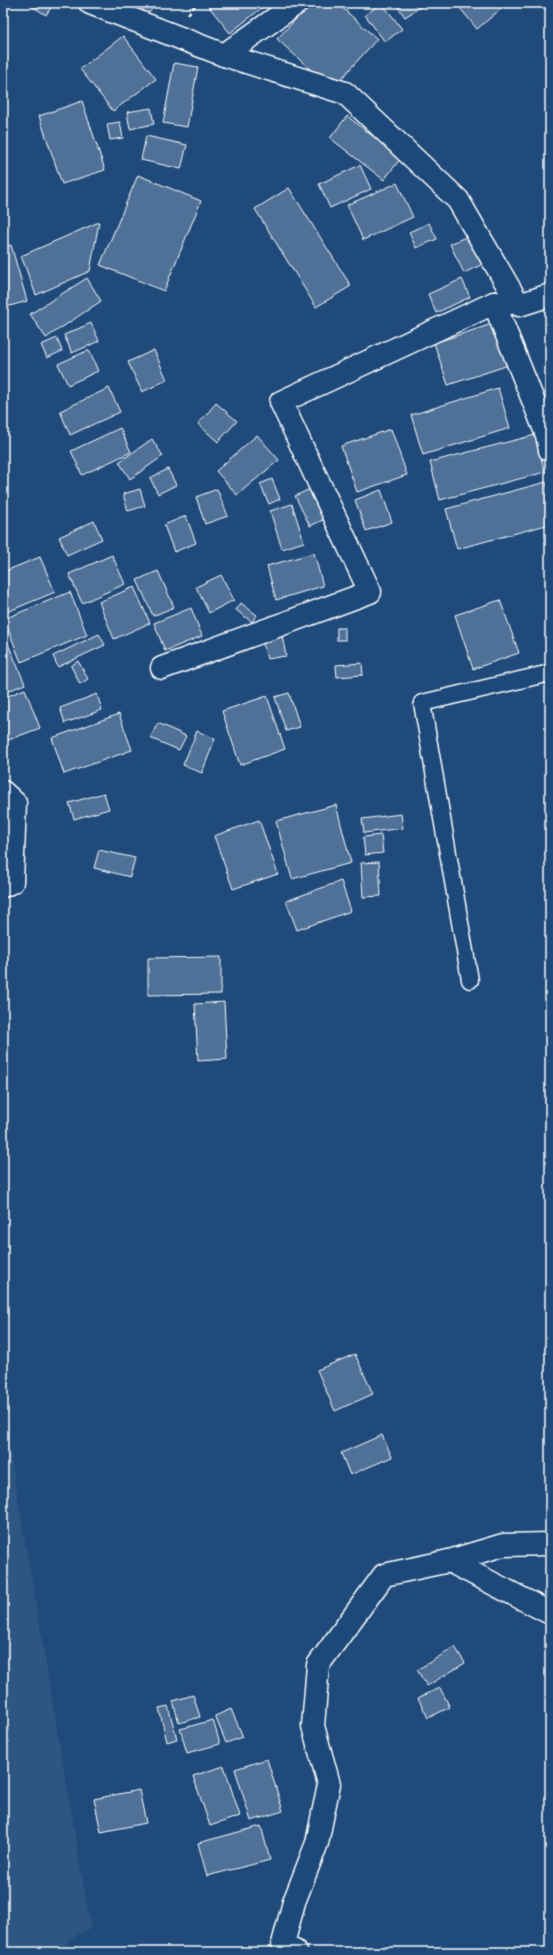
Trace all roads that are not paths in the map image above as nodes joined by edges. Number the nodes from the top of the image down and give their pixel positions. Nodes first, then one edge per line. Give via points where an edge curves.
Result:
1 (90, 3) edge
2 (297, 3) edge
3 (224, 55) junction
4 (550, 295) edge
5 (494, 303) junction
6 (519, 305) junction
7 (550, 450) edge
8 (162, 668) dead end
9 (550, 673) edge
10 (3, 792) edge
11 (3, 886) edge
12 (470, 980) dead end
13 (550, 1544) edge
14 (449, 1561) junction
15 (550, 1613) edge
16 (284, 1949) edge

1 - 3 street
2 - 3 street
3 - 6 street via 345,93 458,200
4 - 6 street
5 - 6 street
5 - 7 street via 547,435
5 - 8 street via 281,402 370,592
9 - 12 lane via 422,703
10 - 11 street via 15,804 12,882
13 - 14 street via 503,1545
14 - 15 street
14 - 16 street via 384,1575 318,1664 313,1726 329,1784 317,1843 294,1902

